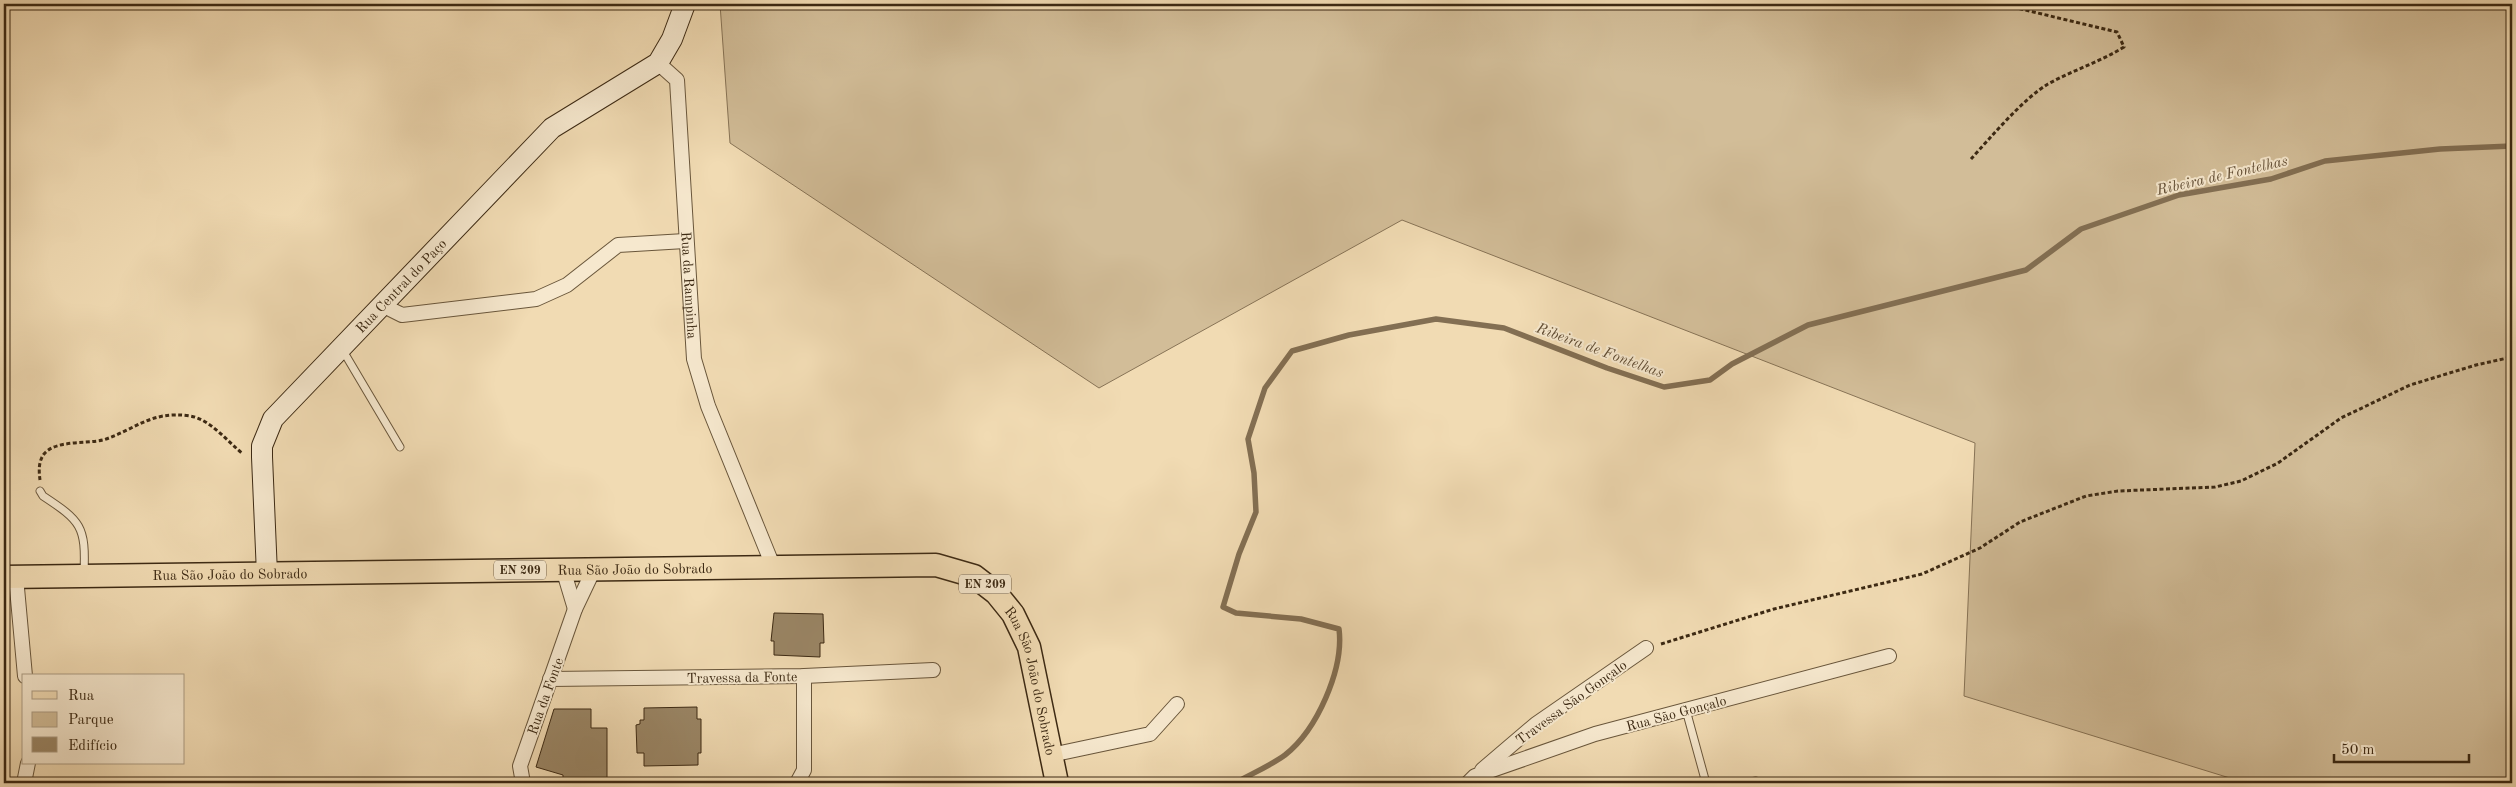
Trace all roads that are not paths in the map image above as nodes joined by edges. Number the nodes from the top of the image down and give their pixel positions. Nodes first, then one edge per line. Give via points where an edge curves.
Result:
1 (685, 4) edge
2 (658, 64) junction
3 (685, 241) junction
4 (382, 305) junction
5 (341, 347) junction
6 (400, 447) dead end
7 (40, 491) road end
8 (773, 566) junction
9 (594, 568) junction
10 (563, 569) junction
11 (267, 574) junction
12 (84, 576) junction
13 (10, 577) edge
14 (575, 609) junction
15 (1646, 648) road end
16 (1889, 656) dead end
17 (933, 670) dead end
18 (25, 674) edge
19 (804, 676) junction
20 (550, 679) junction
21 (1177, 704) dead end
22 (1686, 710) junction
23 (1051, 754) junction
24 (28, 764) edge
25 (1472, 780) edge
26 (1756, 780) dead end
27 (24, 783) edge
28 (523, 783) edge
29 (797, 783) edge
30 (1057, 783) edge
31 (1706, 783) edge
32 (1744, 783) edge

1 - 2 street via 672,39
2 - 3 street, Rua da Rampinha via 677,80
2 - 4 street, Rua Central do Paço via 552,128
3 - 4 street via 618,245 567,285 536,299 402,314
3 - 8 street, Rua da Rampinha via 694,359 708,406
4 - 5 street, Rua Central do Paço
5 - 6 lane
5 - 11 street, Rua Central do Paço via 273,419 262,446
7 - 12 lane via 73,516 80,528 85,547
8 - 9 main road, Rua São João do Sobrado / EN 209
8 - 23 main road, Rua São João do Sobrado / EN 209 via 936,565 974,576 996,593 1012,614 1029,647
9 - 10 main road, Rua São João do Sobrado / EN 209
9 - 14 street, Rua da Fonte
10 - 11 main road, Rua São João do Sobrado / EN 209
10 - 14 street
11 - 12 main road, Rua São João do Sobrado / EN 209
12 - 13 main road, Rua São João do Sobrado / EN 209
13 - 18 street
14 - 20 street, Rua da Fonte
15 - 25 street, Travessa São Gonçalo via 1536,724
16 - 22 street, Rua São Gonçalo
17 - 19 street, Travessa da Fonte
19 - 20 street, Travessa da Fonte
19 - 29 street via 804,770
20 - 28 street, Rua da Fonte via 520,766
21 - 23 street via 1150,734
22 - 25 street, Rua São Gonçalo via 1595,734
22 - 31 lane
23 - 30 main road, Rua São João do Sobrado / EN 209
24 - 27 street
26 - 32 lane

